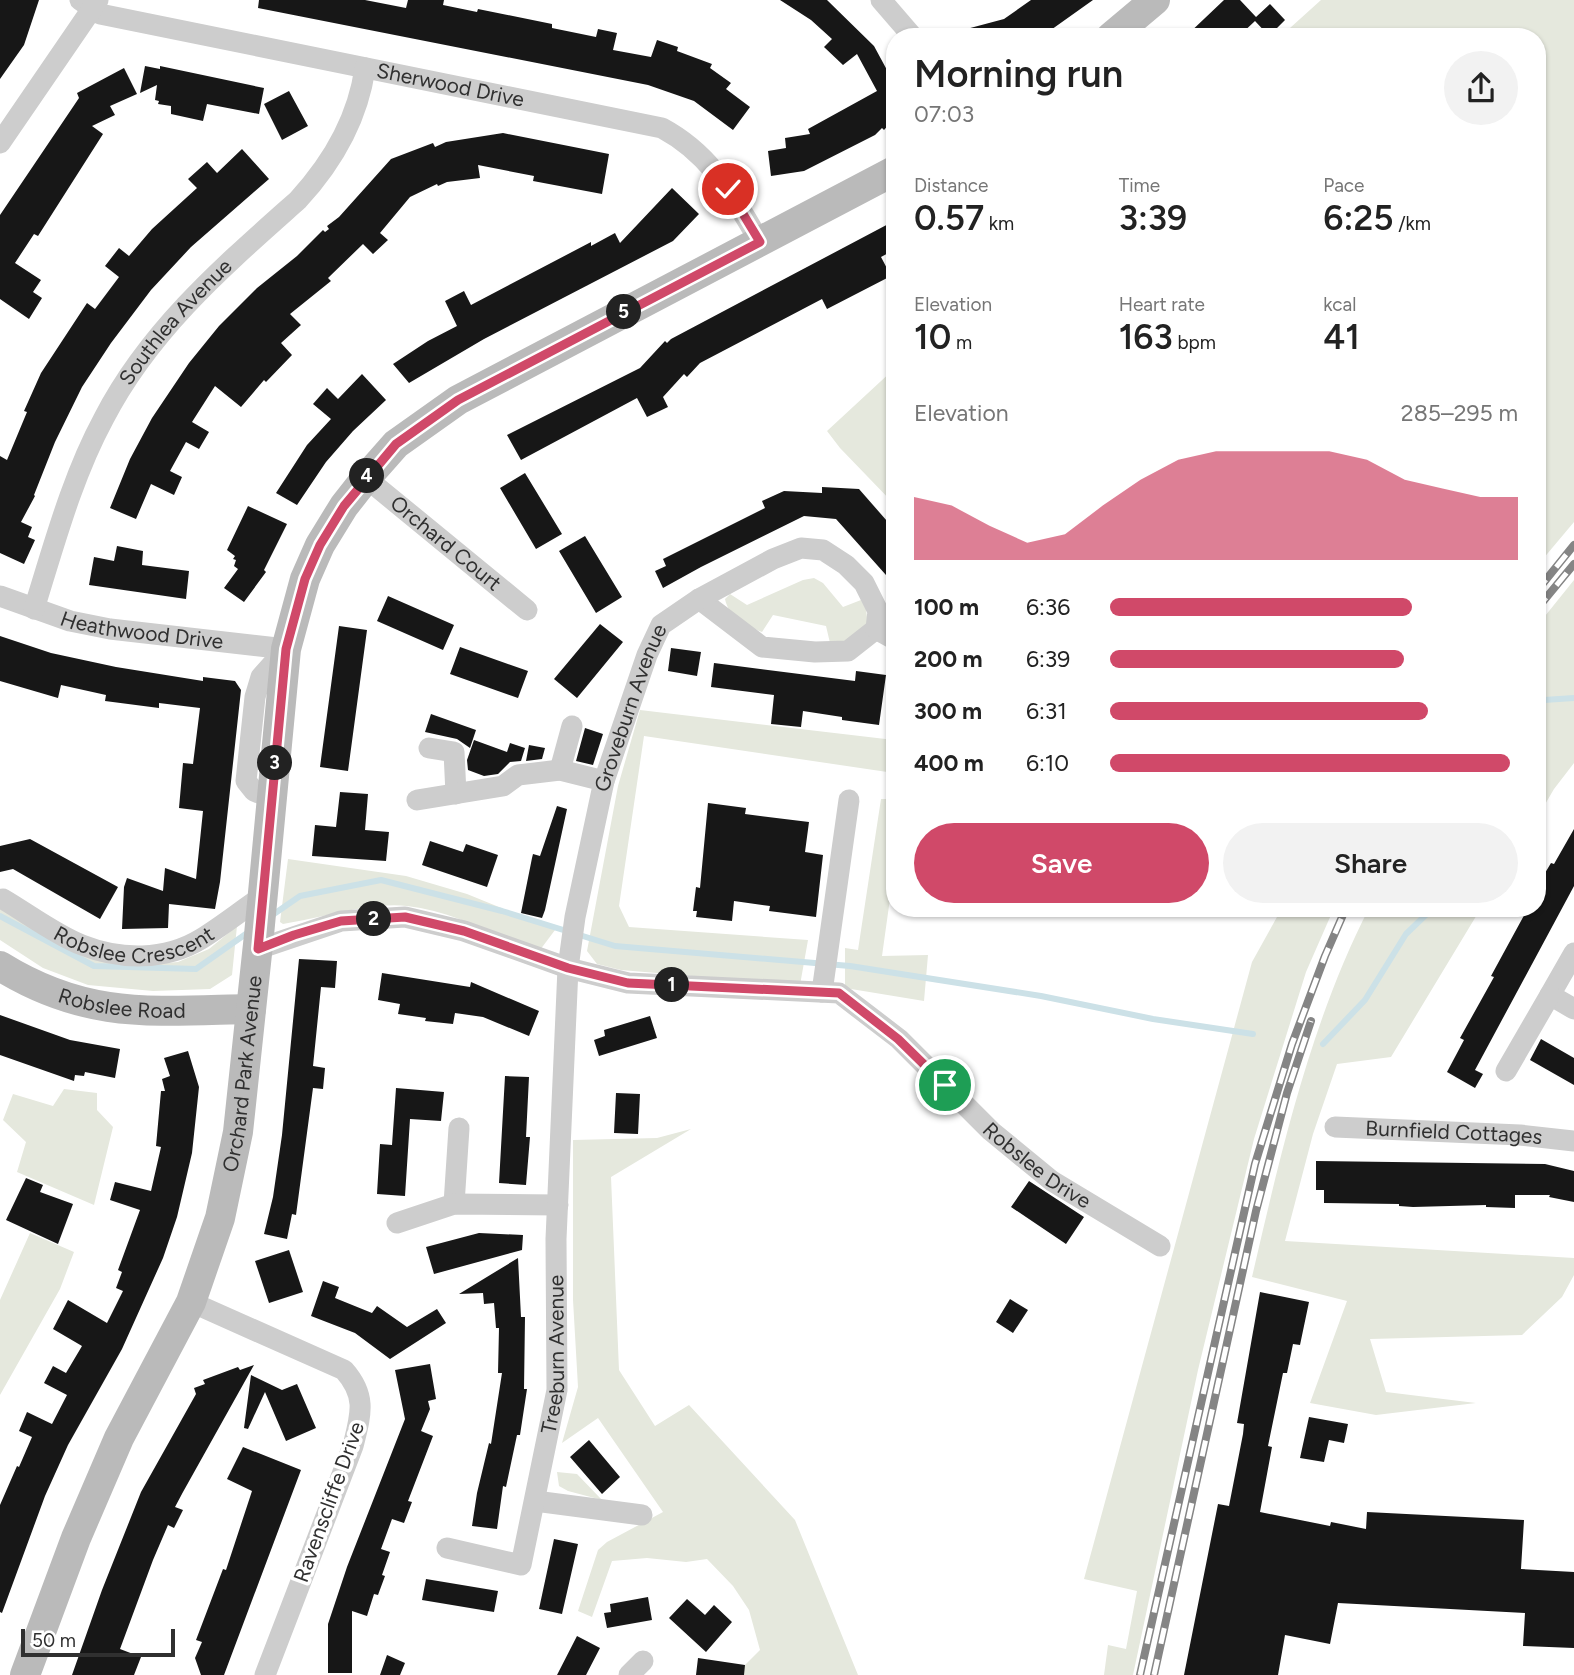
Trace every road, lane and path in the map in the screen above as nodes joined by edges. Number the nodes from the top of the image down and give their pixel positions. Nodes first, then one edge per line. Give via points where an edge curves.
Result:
1 (881, 0) edge
2 (1155, 0) edge
3 (89, 3) edge
4 (905, 28) edge
5 (1122, 28) edge
6 (365, 68) junction
7 (0, 142) edge
8 (886, 175) edge
9 (760, 242) junction
10 (366, 478) junction
11 (0, 596) edge
12 (699, 599) junction
13 (34, 609) junction
14 (528, 609) dead end
15 (885, 634) edge
16 (286, 649) junction
17 (572, 726) dead end
18 (429, 748) dead end
19 (560, 770) junction
20 (604, 781) junction
21 (456, 794) junction
22 (417, 800) dead end
23 (849, 800) dead end
24 (3, 899) dead end
25 (260, 923) junction
26 (1574, 953) edge
27 (0, 966) edge
28 (568, 968) junction
29 (822, 992) junction
30 (1550, 995) junction
31 (251, 1009) junction
32 (1574, 1009) edge
33 (1506, 1071) dead end
34 (1335, 1126) dead end
35 (459, 1128) dead end
36 (1574, 1140) edge
37 (454, 1204) junction
38 (558, 1205) junction
39 (397, 1223) dead end
40 (1160, 1245) dead end
41 (191, 1301) junction
42 (535, 1501) junction
43 (642, 1515) dead end
44 (447, 1548) dead end
45 (25, 1675) edge
46 (265, 1675) edge

1 - 4 street
2 - 5 street
3 - 6 street, Sherwood Drive via 100,14
3 - 7 street
6 - 9 street, Sherwood Drive via 662,128 684,140 714,169
6 - 13 street, Southlea Avenue via 345,132 313,184 196,293 130,374 103,419 76,484
8 - 9 street, Orchard Park Avenue
9 - 10 street, Orchard Park Avenue via 458,400 396,444
10 - 14 street, Orchard Court
10 - 16 street, Orchard Park Avenue via 320,545 305,579
11 - 13 street, Heathwood Drive
12 - 15 street via 761,647 848,651
12 - 15 street, Groveburn Avenue via 773,559 801,548 823,550 864,583
12 - 20 street, Groveburn Avenue via 662,625 647,654
13 - 16 street, Heathwood Drive via 110,629
16 - 25 street, Orchard Park Avenue
17 - 19 street
18 - 21 street via 454,752
19 - 20 street
19 - 21 street via 518,775 503,786
20 - 28 street, Groveburn Avenue
21 - 22 street
23 - 29 street
24 - 25 street, Robslee Crescent via 80,945 115,955 152,956
25 - 28 street, Robslee Drive via 294,935 341,921 405,917 464,931
25 - 31 street, Orchard Park Avenue
26 - 30 street
27 - 31 street, Robslee Road via 22,980 96,1006 136,1011
28 - 29 street, Robslee Drive via 628,983
28 - 38 street, Treeburn Avenue
29 - 40 street, Robslee Drive via 839,993 898,1039 991,1131 1052,1181
30 - 32 street
30 - 33 street
31 - 41 street, Orchard Park Avenue via 238,1132 220,1218
34 - 36 street, Burnfield Cottages
35 - 37 street
37 - 38 street
37 - 39 street
38 - 42 street, Treeburn Avenue via 557,1390
41 - 45 street, Orchard Park Avenue via 119,1438
41 - 46 street, Ravenscliffe Drive via 344,1370 357,1384 361,1416 353,1446
42 - 43 street
42 - 44 street, Treeburn Avenue via 521,1565

